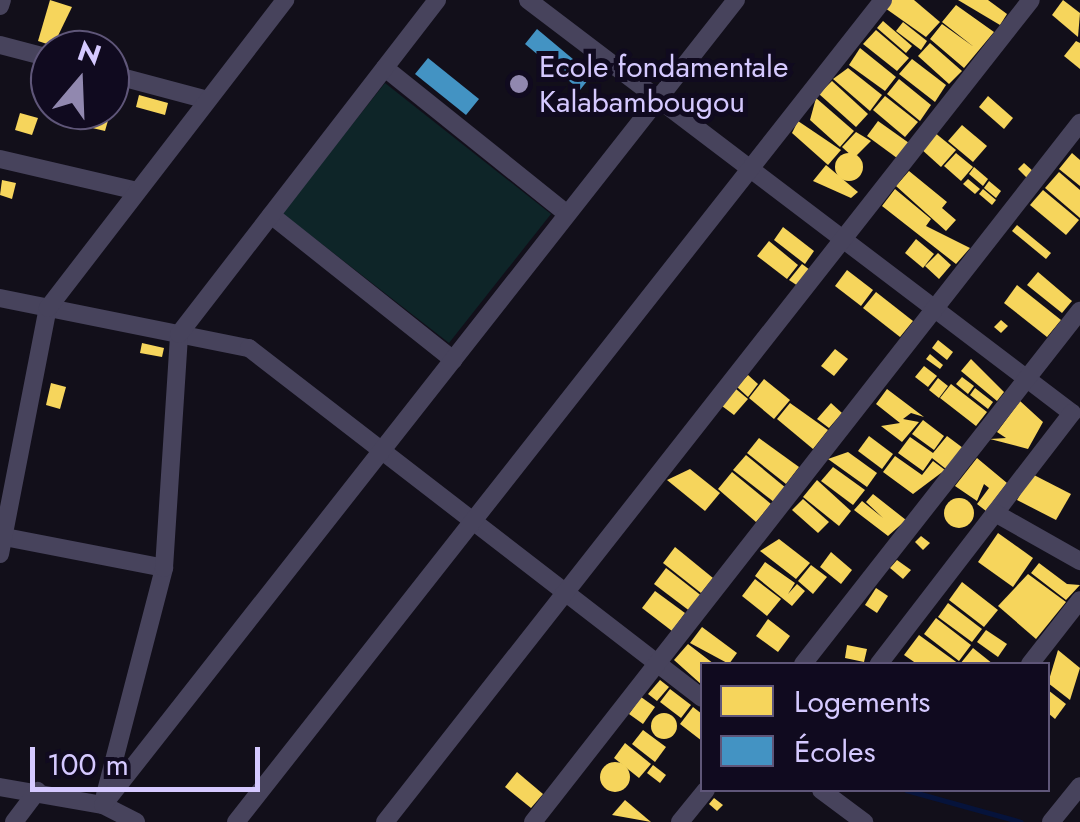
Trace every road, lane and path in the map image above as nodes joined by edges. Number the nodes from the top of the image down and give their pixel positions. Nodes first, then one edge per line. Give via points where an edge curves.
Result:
1 (438, 0) edge
2 (528, 0) edge
3 (736, 0) edge
4 (883, 0) edge
5 (1031, 0) edge
6 (281, 1) edge
7 (0, 45) edge
8 (30, 53) edge
9 (384, 68) junction
10 (130, 79) edge
11 (658, 99) junction
12 (208, 100) junction
13 (1080, 123) edge
14 (0, 159) edge
15 (750, 168) junction
16 (137, 192) junction
17 (567, 214) junction
18 (271, 215) junction
19 (843, 239) junction
20 (0, 298) edge
21 (48, 308) junction
22 (934, 309) junction
23 (1080, 311) edge
24 (180, 334) junction
25 (453, 360) junction
26 (1027, 379) junction
27 (382, 450) junction
28 (995, 513) junction
29 (473, 521) junction
30 (1, 542) edge
31 (1080, 560) edge
32 (164, 568) junction
33 (566, 592) junction
34 (1080, 600) edge
35 (805, 662) edge
36 (881, 662) edge
37 (1032, 662) edge
38 (658, 663) junction
39 (700, 696) edge
40 (1080, 786) edge
41 (0, 787) edge
42 (37, 791) junction
43 (704, 792) edge
44 (825, 792) edge
45 (103, 805) junction
46 (14, 822) edge
47 (136, 822) edge
48 (236, 822) edge
49 (385, 822) edge
50 (533, 822) edge
51 (680, 822) edge
52 (864, 822) edge
53 (1050, 822) edge

1 - 9 street
2 - 11 street
3 - 11 street
4 - 15 street
5 - 19 street
6 - 12 street
7 - 8 street
9 - 17 street
9 - 18 street
10 - 12 street
11 - 15 street
11 - 17 street
12 - 16 street
13 - 22 street
14 - 16 street
15 - 19 street
15 - 29 street
16 - 21 street
17 - 25 street
18 - 24 street
18 - 25 street
19 - 22 street
19 - 33 street
20 - 21 street
21 - 24 street
21 - 30 street
22 - 26 street
22 - 38 street
23 - 26 street
24 - 27 street via 249,348
24 - 32 street
25 - 27 street
26 - 28 street via 1072,413
26 - 35 street
27 - 29 street
27 - 45 street
28 - 31 street
28 - 36 street
29 - 33 street
29 - 48 street
30 - 32 street
32 - 45 street
33 - 38 street
33 - 49 street
34 - 37 street
38 - 39 street
38 - 50 street
40 - 53 street
41 - 42 street
42 - 45 street
42 - 46 street
43 - 51 street
44 - 52 street
45 - 47 street

